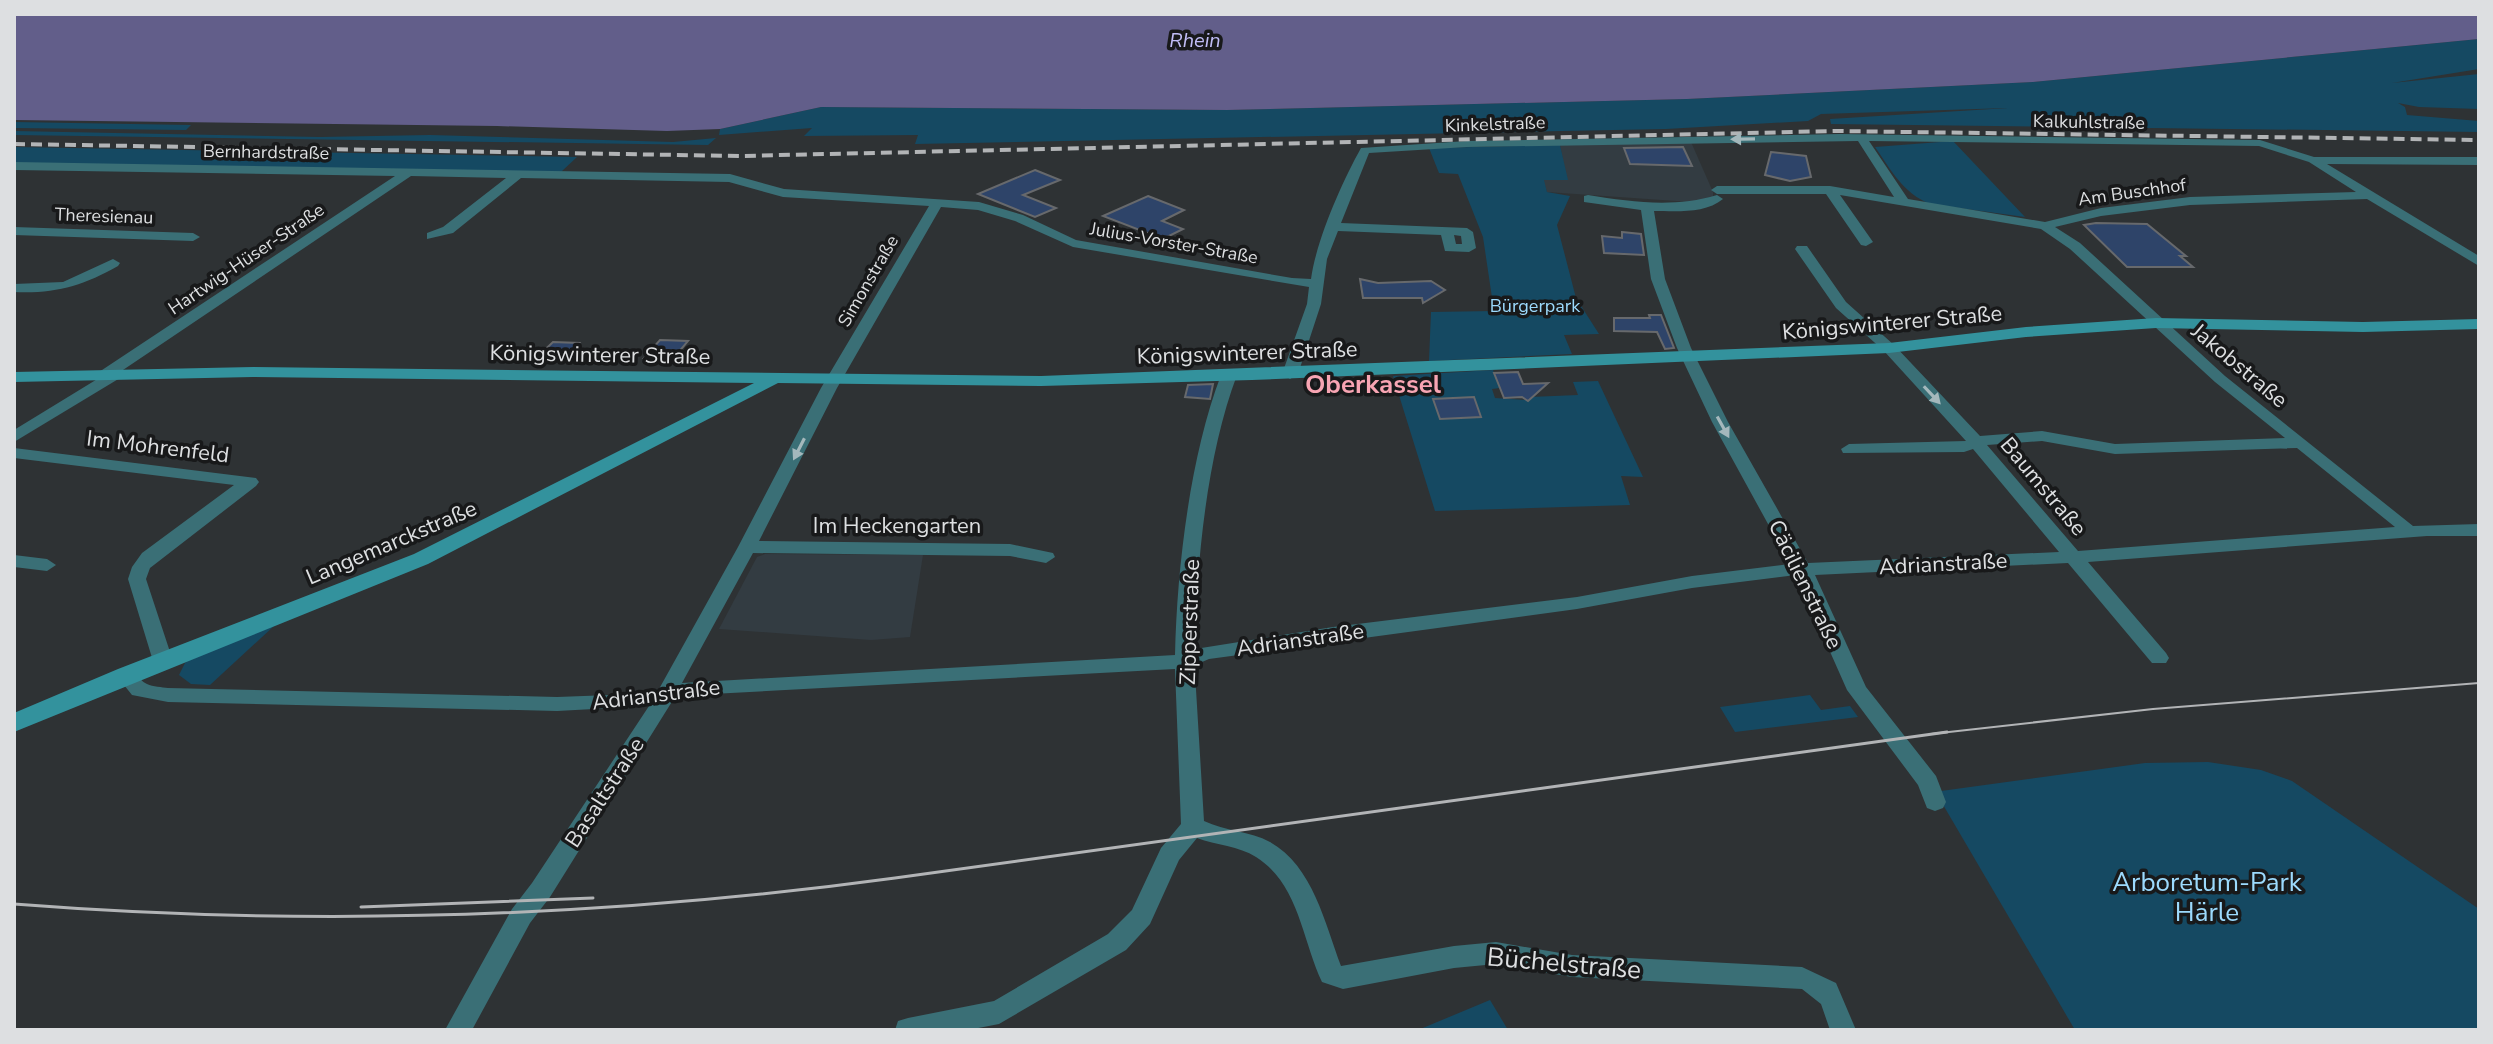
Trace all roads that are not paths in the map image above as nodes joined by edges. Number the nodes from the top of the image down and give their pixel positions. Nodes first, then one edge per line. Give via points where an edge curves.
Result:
1 (1862, 138) junction
2 (2313, 160) junction
3 (2479, 161) edge
4 (14, 166) edge
5 (408, 173) junction
6 (517, 175) junction
7 (1830, 190) junction
8 (2370, 195) junction
9 (1588, 199) dead end
10 (1902, 200) junction
11 (934, 202) junction
12 (1647, 207) junction
13 (2045, 226) junction
14 (1332, 227) junction
15 (14, 231) edge
16 (1447, 231) dead end
17 (432, 236) dead end
18 (193, 237) dead end
19 (1866, 242) dead end
20 (1802, 249) dead end
21 (2479, 262) edge
22 (113, 263) dead end
23 (1319, 283) junction
24 (14, 288) edge
25 (2156, 323) junction
26 (2479, 324) edge
27 (1889, 348) junction
28 (1689, 357) junction
29 (1290, 374) junction
30 (110, 375) junction
31 (1229, 375) junction
32 (14, 377) edge
33 (774, 379) junction
34 (834, 379) junction
35 (14, 437) edge
36 (1976, 442) junction
37 (2298, 443) junction
38 (1849, 449) dead end
39 (14, 453) edge
40 (2479, 530) edge
41 (2409, 532) junction
42 (747, 547) junction
43 (1046, 557) dead end
44 (2073, 557) junction
45 (14, 561) edge
46 (47, 565) dead end
47 (1803, 570) junction
48 (2159, 658) dead end
49 (163, 661) junction
50 (1186, 661) junction
51 (126, 675) junction
52 (664, 694) junction
53 (14, 723) edge
54 (1935, 802) dead end
55 (1193, 826) junction
56 (998, 1021) edge
57 (458, 1030) edge
58 (908, 1030) edge
59 (1843, 1030) edge

1 - 2 street, Kalkuhlstraße via 2232,141 2265,144
1 - 10 street
1 -> 14 street, Kinkelstraße via 1365,150
2 - 3 street, Kalkuhlstraße
2 - 8 street, Kalkuhlstraße
4 - 5 street, Bernhardstraße
5 - 6 street, Bernhardstraße
5 - 30 street, Hartwig-Hüser-Straße
6 - 11 street, Bernhardstraße via 719,177 783,193
6 - 17 street via 448,230
7 - 10 street, Am Buschhof
7 - 12 street, Am Buschhof via 1717,195 1707,204
7 - 19 street
8 - 13 street, Am Buschhof via 2190,201 2101,212
8 - 21 street, Kalkuhlstraße
9 - 12 street, Am Buschhof
10 - 13 street, Am Buschhof
11 - 23 street, Julius-Vorster-Straße via 994,210 1073,243
11 - 34 street, Simonstraße
12 - 28 street, Cäcilienstraße via 1658,279
13 - 25 street, Jakobstraße via 2075,246
14 - 16 street
14 - 23 street, Kinkelstraße via 1320,259
15 - 18 street, Theresienau
20 - 27 street, Baumstraße via 1841,305
22 - 24 street via 71,287
23 - 29 street, Kinkelstraße
25 - 26 main road, Königswinterer Straße
25 - 27 main road, Königswinterer Straße
25 - 37 street, Jakobstraße
27 - 28 main road, Königswinterer Straße
27 -> 36 street, Baumstraße
28 - 29 main road, Königswinterer Straße
28 -> 47 street, Cäcilienstraße
29 - 31 main road, Königswinterer Straße
30 - 32 main road, Königswinterer Straße
30 - 33 main road, Königswinterer Straße
30 - 35 street, Hartwig-Hüser-Straße
31 - 34 main road, Königswinterer Straße via 1041,381
31 - 50 street, Zipperstraße via 1208,443 1186,598
33 - 34 main road, Königswinterer Straße
33 - 49 main road, Langemarckstraße via 421,559
34 -> 42 street, Basaltstraße
36 - 37 street via 2042,436 2115,449
36 - 38 street via 1964,447
36 - 44 street, Baumstraße
37 - 41 street, Jakobstraße
39 - 49 street, Im Mohrenfeld via 250,482 141,567 137,579
40 - 41 street, Adrianstraße
41 - 44 street, Adrianstraße
42 - 43 street, Im Heckengarten via 1010,550
42 - 52 street, Basaltstraße
44 - 47 street, Adrianstraße
44 - 48 street, Baumstraße
45 - 46 street
47 - 50 street, Adrianstraße via 1333,634 1206,653
47 - 54 street, Cäcilienstraße via 1857,690 1928,782
49 - 51 main road, Langemarckstraße
50 - 52 street, Adrianstraße via 693,688
50 - 55 street, Zipperstraße
51 - 52 street, Adrianstraße via 139,690 232,699 557,704 637,701
51 - 53 main road, Langemarckstraße
52 - 57 street, Basaltstraße via 521,916
55 - 56 street via 1169,855 1141,917 1117,942
55 - 59 street, Büchelstraße via 1263,849 1279,862 1296,883 1331,974 1343,978 1496,953 1572,966 1802,978 1821,984 1830,995
56 - 58 street

